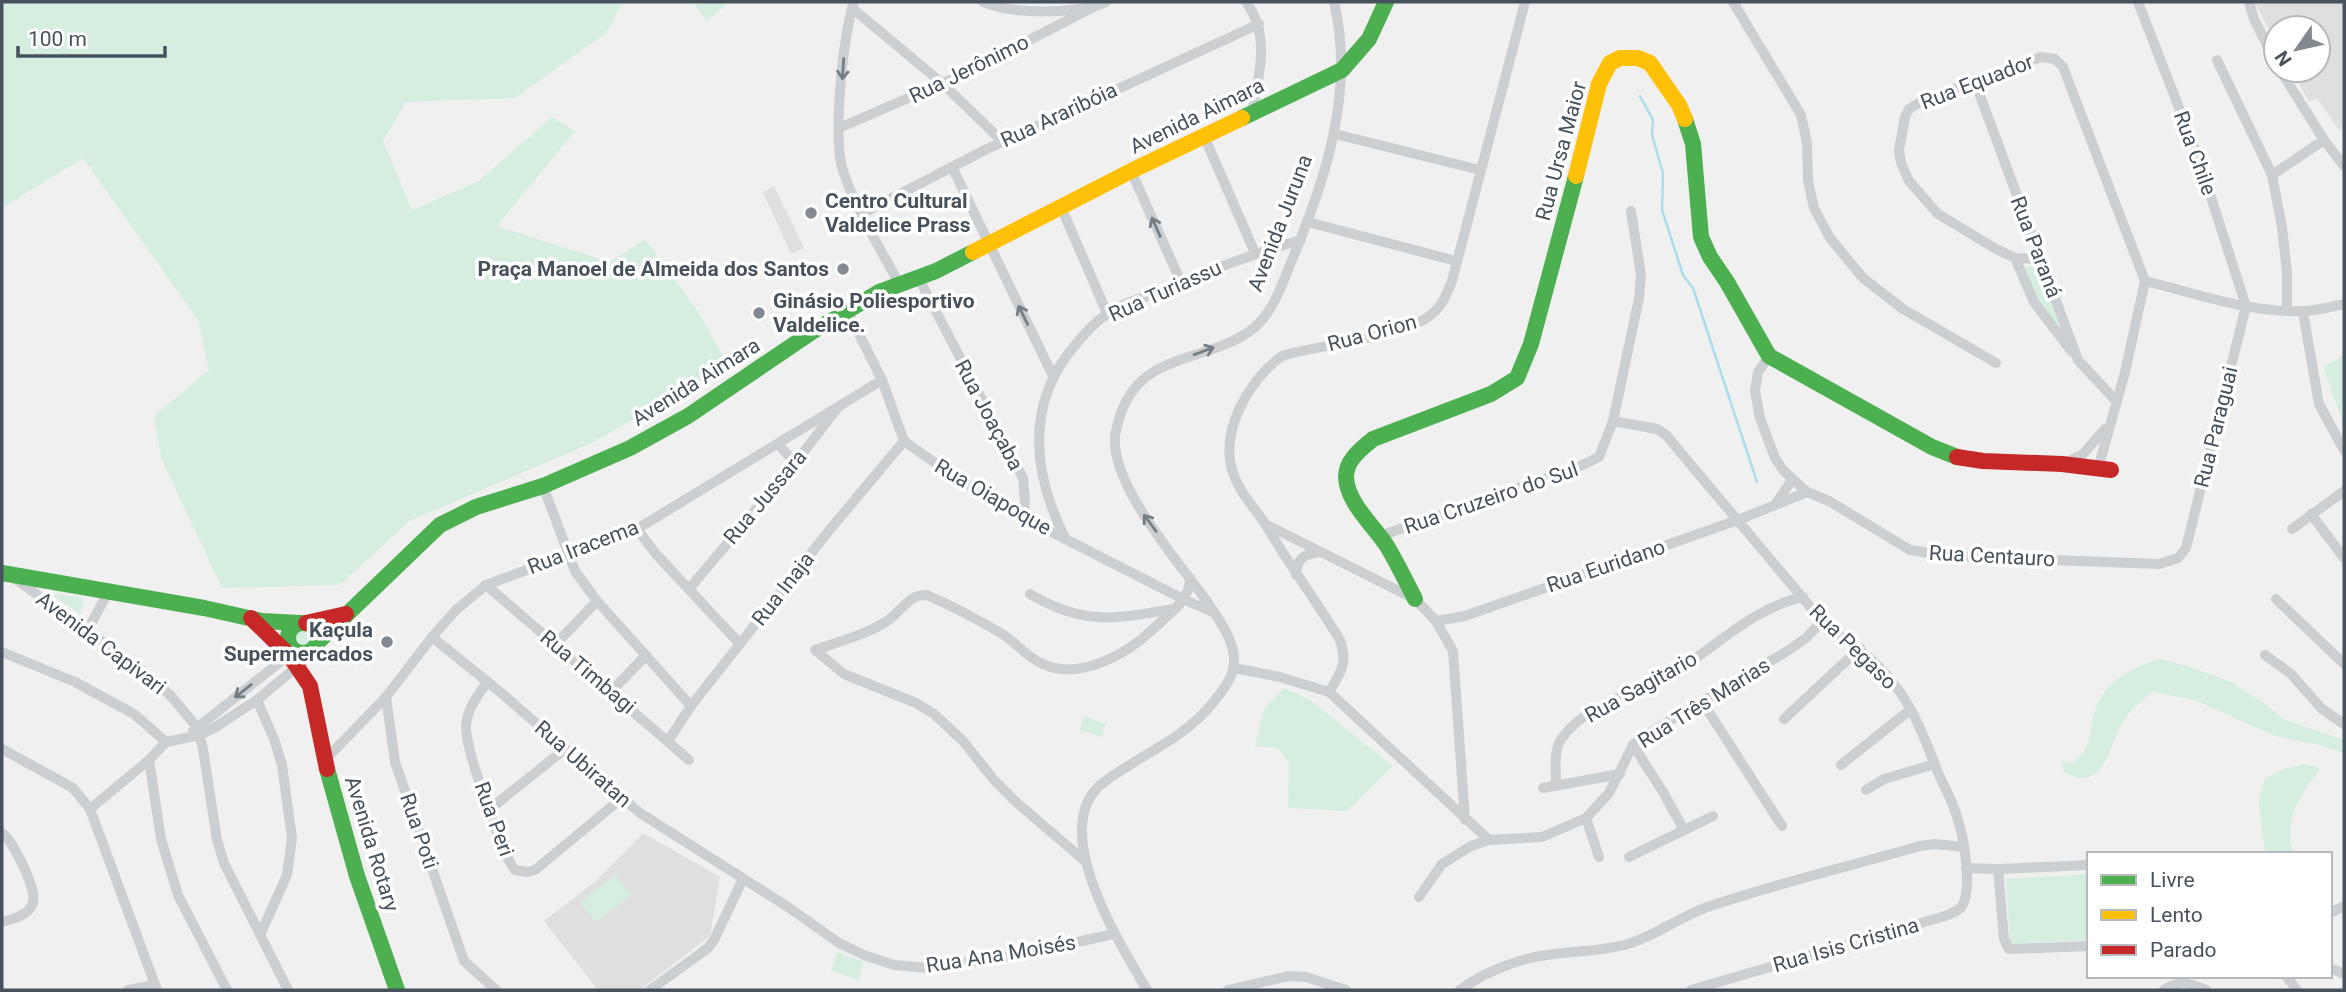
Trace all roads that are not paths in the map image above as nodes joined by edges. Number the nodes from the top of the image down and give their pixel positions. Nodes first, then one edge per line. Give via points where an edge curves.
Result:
1 (983, 2) edge
2 (1246, 2) edge
3 (1334, 2) edge
4 (1386, 2) edge
5 (1525, 2) edge
6 (1733, 2) edge
7 (2138, 2) edge
8 (2249, 2) edge
9 (1102, 3) edge
10 (853, 5) edge
11 (1259, 24) junction
12 (2262, 35) edge
13 (2217, 60) dead end
14 (1342, 70) junction
15 (1975, 82) junction
16 (943, 84) junction
17 (2289, 84) edge
18 (1252, 113) junction
19 (839, 128) junction
20 (1335, 134) junction
21 (1204, 136) junction
22 (2324, 140) junction
23 (1003, 142) junction
24 (2344, 166) edge
25 (952, 167) junction
26 (1480, 170) junction
27 (1131, 171) junction
28 (2272, 175) junction
29 (1061, 207) junction
30 (1631, 211) dead end
31 (863, 213) junction
32 (1308, 222) junction
33 (1301, 240) junction
34 (989, 244) junction
35 (1255, 253) junction
36 (2015, 258) junction
37 (2041, 259) junction
38 (1456, 261) junction
39 (919, 279) junction
40 (2145, 281) junction
41 (1181, 282) junction
42 (900, 284) junction
43 (2344, 304) edge
44 (2246, 306) junction
45 (847, 310) junction
46 (2287, 311) junction
47 (2303, 312) junction
48 (1107, 313) junction
49 (1769, 356) junction
50 (2078, 360) junction
51 (1996, 363) dead end
52 (1053, 376) junction
53 (881, 380) junction
54 (2116, 401) junction
55 (840, 404) junction
56 (1613, 421) junction
57 (2109, 424) junction
58 (904, 441) junction
59 (778, 444) junction
60 (2344, 450) edge
61 (795, 463) junction
62 (2062, 464) junction
63 (2104, 469) joint
64 (1040, 471) junction
65 (1023, 478) junction
66 (1792, 480) junction
67 (543, 485) junction
68 (2344, 491) edge
69 (1807, 492) junction
70 (1774, 506) junction
71 (2311, 514) junction
72 (1024, 518) junction
73 (1738, 520) junction
74 (1265, 524) junction
75 (637, 529) junction
76 (2292, 529) dead end
77 (1380, 537) junction
78 (1065, 538) junction
79 (2186, 548) joint
80 (1320, 552) junction
81 (568, 556) junction
82 (2344, 558) edge
83 (5, 574) edge
84 (1296, 575) junction
85 (1190, 578) junction
86 (486, 584) junction
87 (689, 589) junction
88 (108, 593) junction
89 (1030, 594) dead end
90 (1803, 597) junction
91 (1415, 599) junction
92 (2276, 599) dead end
93 (1185, 600) junction
94 (597, 601) junction
95 (1173, 609) junction
96 (351, 612) junction
97 (1213, 612) junction
98 (251, 618) junction
99 (1436, 621) junction
100 (1822, 621) junction
101 (303, 623) junction
102 (88, 630) junction
103 (432, 637) junction
104 (740, 644) junction
105 (555, 645) junction
106 (315, 647) junction
107 (1860, 648) junction
108 (2, 652) edge
109 (646, 655) junction
110 (2265, 655) dead end
111 (294, 660) junction
112 (2344, 664) edge
113 (1234, 668) junction
114 (487, 682) junction
115 (611, 692) junction
116 (1329, 692) junction
117 (386, 697) junction
118 (257, 700) junction
119 (1703, 703) junction
120 (691, 706) junction
121 (316, 708) junction
122 (1910, 710) junction
123 (1784, 719) dead end
124 (2344, 724) edge
125 (195, 732) junction
126 (668, 741) junction
127 (166, 742) junction
128 (1633, 745) junction
129 (2, 749) edge
130 (565, 749) junction
131 (149, 760) junction
132 (325, 760) junction
133 (689, 760) dead end
134 (1935, 764) junction
135 (1841, 765) dead end
136 (1620, 774) junction
137 (1556, 785) junction
138 (1543, 788) dead end
139 (1866, 790) dead end
140 (622, 798) junction
141 (90, 809) junction
142 (490, 809) junction
143 (1713, 816) dead end
144 (1586, 818) junction
145 (1465, 820) junction
146 (1782, 826) dead end
147 (1684, 830) junction
148 (2, 833) edge
149 (1489, 840) junction
150 (1964, 847) junction
151 (1599, 857) dead end
152 (1629, 858) dead end
153 (1085, 861) junction
154 (2087, 865) edge
155 (1966, 868) junction
156 (1998, 869) junction
157 (743, 879) junction
158 (1419, 897) dead end
159 (2, 922) edge
160 (1114, 934) junction
161 (260, 935) junction
162 (2087, 946) edge
163 (156, 987) edge
164 (128, 990) edge
165 (227, 990) edge
166 (288, 990) edge
167 (397, 990) edge
168 (496, 990) edge
169 (650, 990) edge
170 (1147, 990) edge
171 (1228, 990) edge
172 (1346, 990) edge
173 (1460, 990) edge
174 (1691, 990) edge
175 (2164, 990) edge
176 (2206, 990) edge

1 - 9 street via 1046,10
2 - 11 street
3 - 14 street, Avenida Juruna
4 - 14 main road via 1369,43
5 - 26 street, Rua Orion
6 - 51 street via 1801,115 1814,208 1837,247 1863,278 1903,309
7 - 44 street, Rua Chile via 2197,154
8 - 12 street
9 - 16 street, Rua Jerônimo
10 - 16 street
10 -> 19 street
11 - 18 street via 1262,48
11 - 23 street, Rua Araribóia
13 - 28 street
14 - 18 main road, Avenida Aimara
14 - 20 street, Avenida Juruna
15 - 36 street, Rua Equador via 1909,109 1901,139 1901,163 1909,181 1938,214
15 - 37 street, Rua Paraná
15 - 40 street, Rua Equador via 2041,57 2055,59 2063,67
16 - 19 street, Rua Jerônimo
16 - 23 street
17 - 22 street
18 - 21 main road, Avenida Aimara
19 - 31 street via 842,163
20 - 26 street
20 - 32 street, Avenida Juruna
21 - 27 main road, Avenida Aimara
21 - 35 street
22 - 24 street
22 - 28 street
23 - 25 street, Rua Araribóia
25 - 31 street, Rua Araribóia
25 - 34 street
26 - 38 street, Rua Orion
27 - 29 main road, Avenida Aimara
41 -> 27 street
28 - 46 street via 2285,249
29 - 34 main road, Avenida Aimara
29 - 48 street
30 - 56 street, Rua Cruzeiro do Sul via 1641,275
31 - 42 street
32 - 33 street, Avenida Juruna
32 - 38 street
33 - 35 street, Rua Turiassu
85 -> 33 street, Avenida Juruna via 1129,488 1115,438 1122,411 1151,372 1240,338 1264,318
34 - 39 main road, Avenida Aimara
52 -> 34 street
35 - 41 street, Rua Turiassu
36 - 37 street, Rua Equador
36 - 50 street via 2034,302
37 - 50 street, Rua Paraná
38 - 74 street, Rua Orion via 1443,300 1425,319 1410,327 1282,356 1257,379 1229,439 1229,458 1240,488
39 - 42 main road, Avenida Aimara
39 - 65 street, Rua Joaçaba
40 - 44 street
40 - 54 street
41 - 48 street, Rua Turiassu
42 - 45 main road, Avenida Aimara
43 - 47 street
44 - 46 street
44 - 79 street, Rua Paraguai
45 - 53 street
45 - 67 main road, Avenida Aimara via 688,416 630,448
46 - 47 street
47 - 60 street via 2319,404
48 - 52 street, Rua Turiassu
49 - 62 main road, Rua Ursa Maior via 1902,432 1957,457
49 - 66 street, Rua Centauro via 1758,372 1755,391 1760,418 1775,458
49 - 77 main road, Rua Ursa Maior via 1701,237 1693,144 1679,105 1650,63 1620,58 1610,63 1599,84 1546,291 1517,377 1491,394 1373,439 1348,462 1349,492
50 - 54 street, Rua Paraná
52 - 64 street, Rua Turiassu via 1040,421
53 - 55 street, Rua Iracema
53 - 58 street
54 - 57 street
55 - 59 street, Rua Iracema
55 - 61 street, Rua Jussara
56 - 73 street, Rua Pegaso via 1657,429 1666,435
56 - 77 street, Rua Cruzeiro do Sul via 1600,457 1592,463
57 - 62 street via 2083,454
57 - 63 street
58 - 72 street, Rua Oiapoque
58 - 104 street, Rua Inaja
59 - 61 street
59 - 75 street, Rua Iracema
61 - 87 street, Rua Jussara
62 - 63 main road, Rua Ursa Maior
64 - 65 street
64 - 78 street, Rua Turiassu via 1050,508
65 - 72 street, Rua Joaçaba
66 - 69 street, Rua Centauro
66 - 70 street
67 - 81 street
67 - 96 main road, Avenida Aimara via 476,507 440,525
68 - 71 street
69 - 70 street, Rua Euridano
69 - 79 street, Rua Centauro via 1910,550 1928,555 2159,564 2178,558
70 - 73 street, Rua Euridano
71 - 76 street
71 - 82 street
72 - 78 street, Rua Oiapoque
73 - 90 street, Rua Pegaso
73 - 99 street, Rua Euridano via 1465,616
74 - 80 street
74 - 84 street, Rua Orion
75 - 81 street, Rua Iracema
75 - 87 street
77 - 91 main road, Rua Ursa Maior
78 - 93 street, Rua Oiapoque
80 - 84 street via 1299,560
80 - 91 street
81 - 86 street, Rua Iracema
81 - 94 street
83 - 88 main road
83 - 102 street, Avenida Capivari
84 - 116 street, Rua Orion via 1326,617 1345,655 1343,670
85 - 93 street
85 - 97 street, Avenida Juruna
86 - 103 street, Rua Iracema
86 - 105 street, Rua Timbagi
87 - 104 street
88 - 98 main road
88 - 102 street
89 - 95 street via 1066,611 1111,619
90 - 100 street, Rua Pegaso
90 - 137 street, Rua Sagitario via 1763,612 1670,675 1581,718 1560,740
91 - 99 street
92 - 112 street
93 - 95 street
93 - 97 street, Rua Oiapoque
94 - 105 street
94 - 109 street
95 - 153 street via 1131,647 1071,671 1042,664 990,627 927,595 912,598 875,628 815,650 844,674 934,714 1016,802
96 - 101 main road
96 - 106 main road, Avenida Aimara
97 - 113 street, Avenida Juruna via 1234,651
98 - 101 main road
98 - 111 main road, Avenida Rotary
99 - 145 street via 1453,651
100 - 107 street, Rua Pegaso
100 - 119 street, Rua Três Marias via 1789,650
101 - 106 main road via 315,628
101 - 106 main road via 289,632 290,646 298,652
102 - 125 street, Avenida Capivari via 159,684
103 - 114 street, Rua Ubiratan
103 - 117 street, Rua Iracema
104 - 120 street, Rua Inaja
105 - 115 street, Rua Timbagi
106 - 111 street
106 - 121 main road, Avenida Rotary
107 - 122 street, Rua Pegaso via 1896,687
107 - 123 street
108 - 127 street via 75,682 134,714
109 - 115 street
109 - 120 street
110 - 124 street
111 - 118 street
111 - 121 main road, Avenida Rotary via 307,679
111 -> 125 street
113 - 116 street
113 - 153 street via 1229,682 1200,719 1101,783 1089,797 1082,818
114 - 130 street, Rua Ubiratan
114 - 142 street, Rua Peri via 472,705 466,727 471,757
115 - 126 street, Rua Timbagi
116 - 145 street
117 - 132 street, Rua Iracema
117 - 168 street, Rua Poti via 395,762 464,961
118 - 125 street
118 - 161 street via 282,765 292,838 287,875
119 - 128 street, Rua Três Marias
119 - 146 street
120 - 126 street, Rua Inaja
121 - 132 main road, Avenida Rotary
122 - 134 street, Rua Pegaso
122 - 135 street
125 - 127 street
125 - 161 street via 224,863
126 - 133 street, Rua Timbagi
127 - 131 street
128 - 136 street, Rua Três Marias
128 - 147 street
129 - 141 street via 73,788
130 - 140 street, Rua Ubiratan
130 - 142 street
131 - 141 street
131 - 165 street via 161,839 178,895
132 - 167 main road, Avenida Rotary via 357,876
134 - 139 street via 1884,779
134 - 150 street, Rua Pegaso via 1958,819
136 - 137 street
136 - 144 street, Rua Três Marias
137 - 138 street
140 - 142 street, Rua Peri via 543,864 527,872 511,865
140 - 157 street, Rua Ubiratan
141 - 163 street
143 - 147 street
144 - 149 street, Rua Três Marias via 1542,837
144 - 151 street
145 - 149 street
147 - 152 street
148 - 159 street via 12,843 34,897 22,916
149 - 158 street via 1443,864
150 - 155 street, Rua Pegaso
150 - 173 street via 1920,846 1806,878 1712,906 1628,944 1550,954 1511,965
153 - 160 street
154 - 156 street
155 - 156 street
155 - 174 street, Rua Isis Cristina via 1963,905 1945,916
156 - 162 street via 2004,939 2010,949
157 - 160 street, Rua Ana Moisés via 839,943 894,965 929,968
157 - 169 street via 715,940
160 - 170 street
161 - 166 street
163 - 164 street
171 - 172 street via 1289,976
175 - 176 street via 2185,982

